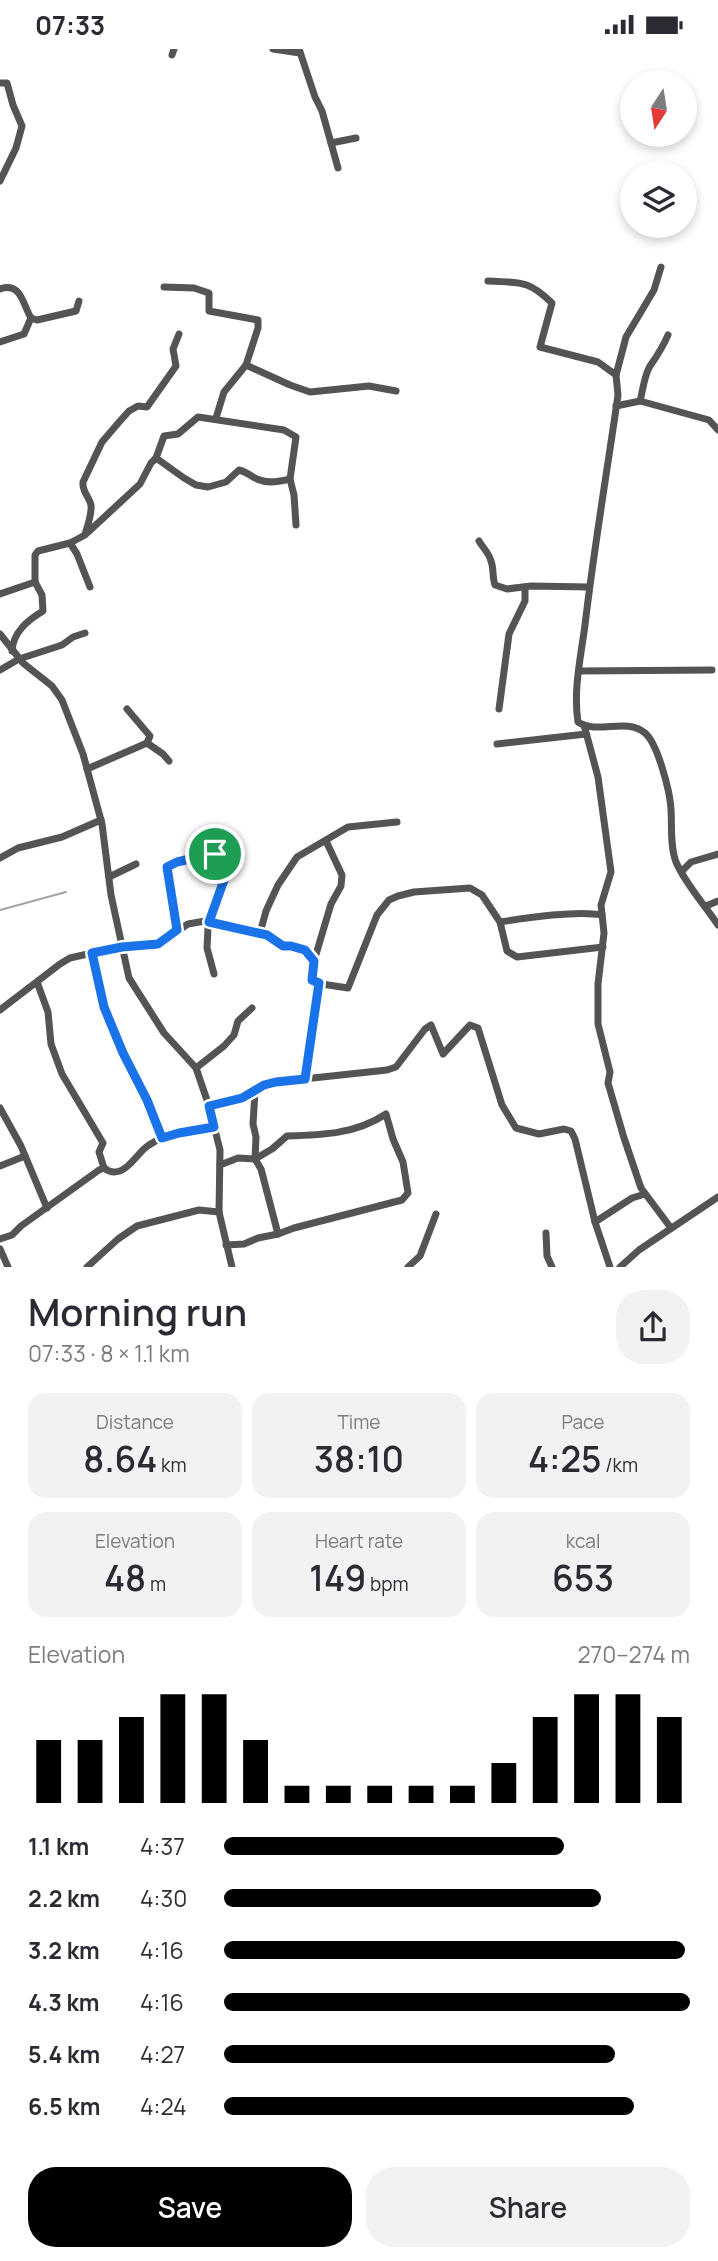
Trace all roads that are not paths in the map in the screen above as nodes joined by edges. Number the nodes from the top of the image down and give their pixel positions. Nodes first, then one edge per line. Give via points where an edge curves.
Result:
1 (273, 49) edge
2 (299, 51) edge
3 (0, 83) edge
4 (356, 138) dead end
5 (331, 143) junction
6 (338, 168) dead end
7 (0, 181) edge
8 (661, 267) dead end
9 (488, 281) dead end
10 (164, 286) dead end
11 (0, 289) edge
12 (79, 301) dead end
13 (31, 318) junction
14 (179, 334) dead end
15 (668, 335) dead end
16 (0, 342) edge
17 (246, 365) junction
18 (616, 375) junction
19 (396, 391) dead end
20 (640, 401) junction
21 (617, 406) junction
22 (216, 418) junction
23 (718, 430) edge
24 (156, 458) junction
25 (290, 479) junction
26 (296, 525) dead end
27 (85, 535) junction
28 (479, 541) dead end
29 (70, 543) junction
30 (35, 582) junction
31 (90, 587) dead end
32 (525, 587) junction
33 (589, 587) junction
34 (0, 594) edge
35 (85, 633) dead end
36 (0, 634) edge
37 (12, 652) junction
38 (19, 659) junction
39 (0, 670) edge
40 (712, 670) dead end
41 (579, 671) junction
42 (127, 709) dead end
43 (499, 709) dead end
44 (584, 725) junction
45 (586, 734) junction
46 (147, 743) junction
47 (496, 744) dead end
48 (169, 761) dead end
49 (87, 769) junction
50 (101, 820) junction
51 (397, 822) dead end
52 (326, 841) junction
53 (718, 854) edge
54 (0, 858) edge
55 (136, 865) dead end
56 (682, 871) junction
57 (109, 877) junction
58 (606, 890) junction
59 (718, 901) edge
60 (706, 906) junction
61 (587, 913) junction
62 (602, 915) junction
63 (209, 922) junction
64 (500, 922) junction
65 (718, 925) edge
66 (177, 930) junction
67 (260, 933) junction
68 (122, 947) junction
69 (603, 947) junction
70 (92, 953) junction
71 (314, 961) junction
72 (214, 974) dead end
73 (37, 982) junction
74 (319, 983) junction
75 (252, 1008) dead end
76 (0, 1010) edge
77 (196, 1068) junction
78 (305, 1079) junction
79 (255, 1092) junction
80 (209, 1106) junction
81 (0, 1108) edge
82 (214, 1127) junction
83 (162, 1138) junction
84 (25, 1156) junction
85 (255, 1159) junction
86 (220, 1165) junction
87 (0, 1166) edge
88 (104, 1168) junction
89 (645, 1194) junction
90 (718, 1197) edge
91 (47, 1208) junction
92 (219, 1212) junction
93 (436, 1214) dead end
94 (595, 1222) junction
95 (671, 1228) junction
96 (546, 1233) dead end
97 (278, 1234) junction
98 (0, 1239) edge
99 (226, 1245) junction
100 (0, 1249) edge
101 (8, 1267) edge
102 (87, 1267) edge
103 (232, 1267) edge
104 (408, 1267) edge
105 (552, 1267) edge
106 (610, 1267) edge
107 (620, 1267) edge

1 - 2 street
2 - 5 street
3 - 7 street via 7,83 22,126
4 - 5 street
5 - 6 street
8 - 18 street via 654,291 626,337
9 - 18 street via 537,288 552,303 540,347 598,362
10 - 17 street via 209,293 209,311 258,320
11 - 13 street via 14,288 22,295
12 - 13 street via 76,311
13 - 16 street via 23,334
14 - 27 street via 173,349 176,366 147,407 129,411 102,442 83,482 91,509
15 - 20 street via 646,376
17 - 19 street via 310,392 369,386
17 - 22 street via 224,392
18 - 21 street
20 - 21 street
20 - 23 street via 709,420
21 - 33 street
22 - 24 street via 198,417 178,434 164,436
22 - 25 street via 284,430 296,437
24 - 25 street via 196,485 208,487 226,482 239,470 264,482
24 - 27 street via 140,484
25 - 26 street
27 - 29 street
28 - 32 street via 493,565 495,585
29 - 30 street via 38,551
29 - 31 street
30 - 34 street
30 - 37 street via 43,611 17,633
32 - 33 street
32 - 43 street via 525,601 509,634
33 - 41 street
35 - 38 street
36 - 37 street
37 - 38 street
38 - 39 street
38 - 49 street via 62,700
40 - 41 street
41 - 44 street via 577,715
42 - 46 street via 150,736
44 - 45 street
44 - 56 street via 631,727 652,741 671,804 674,854
45 - 47 street
45 - 58 street via 598,777 611,872
46 - 48 street
46 - 49 street
49 - 50 street
50 - 54 street
50 - 57 street
51 - 52 street via 348,827
52 - 67 street via 297,857 280,880
52 - 71 street via 342,875 341,886
53 - 56 street
55 - 57 street
56 - 60 street
57 - 68 street
58 - 61 street
58 - 62 street
59 - 60 street
60 - 65 street
61 - 62 street
61 - 64 street
62 - 69 street
63 - 66 street via 194,922
63 - 66 street via 229,866 220,852 167,867
63 - 67 street
63 - 72 street via 207,948
64 - 69 street via 507,951 517,957
64 - 74 street via 482,895 470,888 397,896 377,915 348,988
66 - 68 street via 158,944
67 - 71 street via 283,946 305,950
68 - 70 street
68 - 77 street via 129,978 150,1014
69 - 89 street via 598,1024 610,1072 608,1083
70 - 73 street via 70,958
70 - 83 street via 104,1007
71 - 74 street via 312,980
73 - 76 street
73 - 88 street via 48,1012 51,1044 62,1074 103,1143 99,1152
74 - 78 street
75 - 77 street via 238,1021 234,1035
77 - 80 street
78 - 79 street via 264,1085
78 - 94 street via 396,1067 431,1025 443,1054 470,1025 478,1028 502,1105 516,1128 539,1134 571,1131
79 - 80 street
79 - 85 street
80 - 82 street
81 - 84 street
82 - 83 street
82 - 86 street
83 - 88 street via 119,1171
84 - 87 street
84 - 91 street
85 - 86 street via 237,1158
85 - 97 street
85 - 97 street via 286,1136 328,1135 370,1125 386,1114 403,1162 408,1193 402,1200
86 - 92 street
88 - 91 street
89 - 94 street
89 - 95 street
90 - 95 street
91 - 98 street
92 - 99 street
92 - 102 street via 199,1210 137,1226
93 - 104 street via 421,1256
94 - 106 street
95 - 107 street
96 - 105 street
97 - 99 street
99 - 103 street
100 - 101 street

